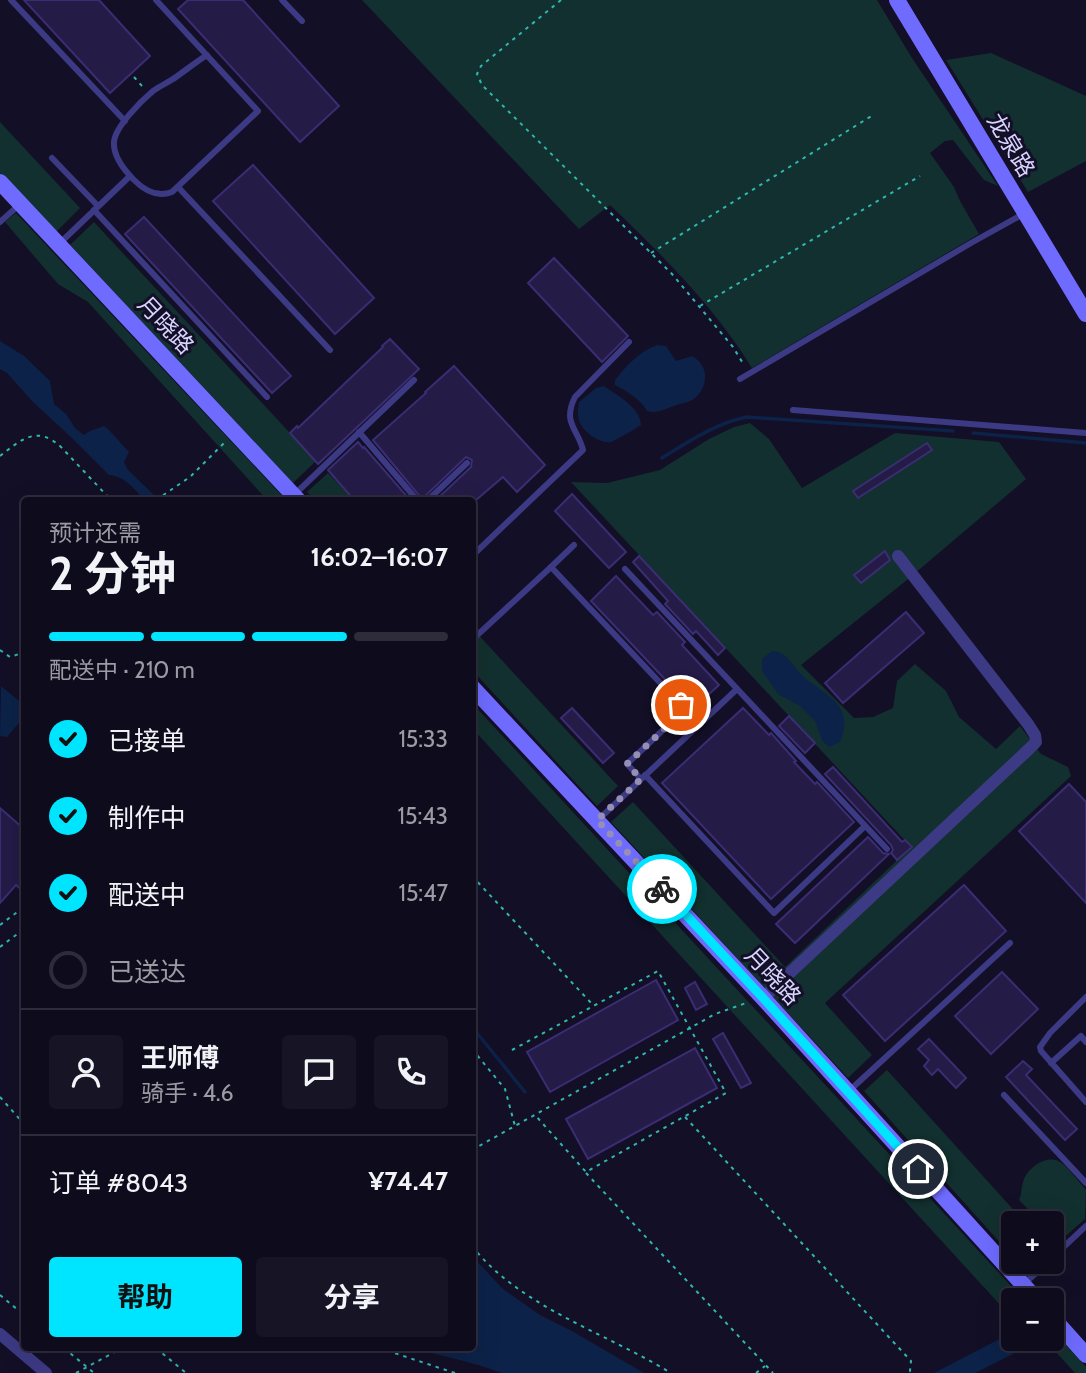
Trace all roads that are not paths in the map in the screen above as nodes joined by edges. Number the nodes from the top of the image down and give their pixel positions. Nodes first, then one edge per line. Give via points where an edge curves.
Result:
1 (11, 0) edge
2 (156, 0) edge
3 (282, 0) edge
4 (897, 0) edge
5 (302, 21) dead end
6 (207, 55) junction
7 (125, 121) junction
8 (52, 158) dead end
9 (130, 176) junction
10 (0, 182) edge
11 (178, 187) junction
12 (20, 203) junction
13 (96, 208) junction
14 (1025, 213) junction
15 (0, 222) edge
16 (58, 244) junction
17 (1086, 314) edge
18 (629, 342) dead end
19 (330, 349) dead end
20 (740, 379) dead end
21 (414, 380) dead end
22 (267, 397) dead end
23 (793, 410) dead end
24 (359, 432) junction
25 (1086, 433) edge
26 (467, 463) dead end
27 (295, 497) edge
28 (297, 497) edge
29 (414, 497) edge
30 (431, 497) edge
31 (574, 545) dead end
32 (476, 552) edge
33 (898, 556) dead end
34 (551, 567) junction
35 (625, 569) dead end
36 (476, 636) edge
37 (737, 689) junction
38 (476, 691) edge
39 (643, 777) junction
40 (597, 820) junction
41 (865, 826) junction
42 (887, 849) dead end
43 (1010, 943) dead end
44 (1086, 997) edge
45 (763, 998) junction
46 (1086, 1041) edge
47 (1051, 1063) junction
48 (848, 1092) junction
49 (1004, 1096) dead end
50 (1086, 1102) edge
51 (1086, 1183) edge
52 (1086, 1226) edge
53 (1064, 1247) edge
54 (1035, 1274) edge
55 (1023, 1285) junction
56 (1026, 1288) edge
57 (1064, 1330) edge
58 (0, 1334) edge
59 (1086, 1354) edge
60 (46, 1373) edge

1 - 7 lane
2 - 6 lane
3 - 5 lane
4 - 14 street, 龙泉路
6 - 7 lane via 150,95
6 - 11 lane via 258,111
7 - 9 lane via 114,142 119,162
8 - 13 lane
9 - 11 lane via 154,193 164,195
9 - 13 lane
10 - 12 street, 月晓路
11 - 19 lane
12 - 15 lane
12 - 16 street, 月晓路
13 - 16 lane
13 - 22 lane
14 - 17 street, 龙泉路
14 - 20 lane
16 - 27 street, 月晓路
18 - 32 lane via 572,404 571,426 583,450
21 - 24 lane
23 - 25 lane
24 - 28 lane
24 - 29 lane
26 - 30 lane
31 - 34 lane
33 - 45 street via 1028,724 1036,742
34 - 36 lane
34 - 39 lane via 681,705 682,712 627,764
35 - 37 lane
37 - 39 lane
37 - 41 lane
38 - 40 street, 月晓路
39 - 40 lane
39 - 41 lane via 774,913
40 - 45 street, 月晓路
41 - 42 lane
43 - 48 lane
44 - 47 lane via 1042,1042 1041,1051
45 - 48 street, 月晓路
46 - 47 lane via 1081,1036
47 - 50 lane
48 - 55 street, 月晓路
49 - 51 lane
52 - 53 lane
54 - 55 lane
55 - 56 street, 月晓路
57 - 59 street
58 - 60 street

